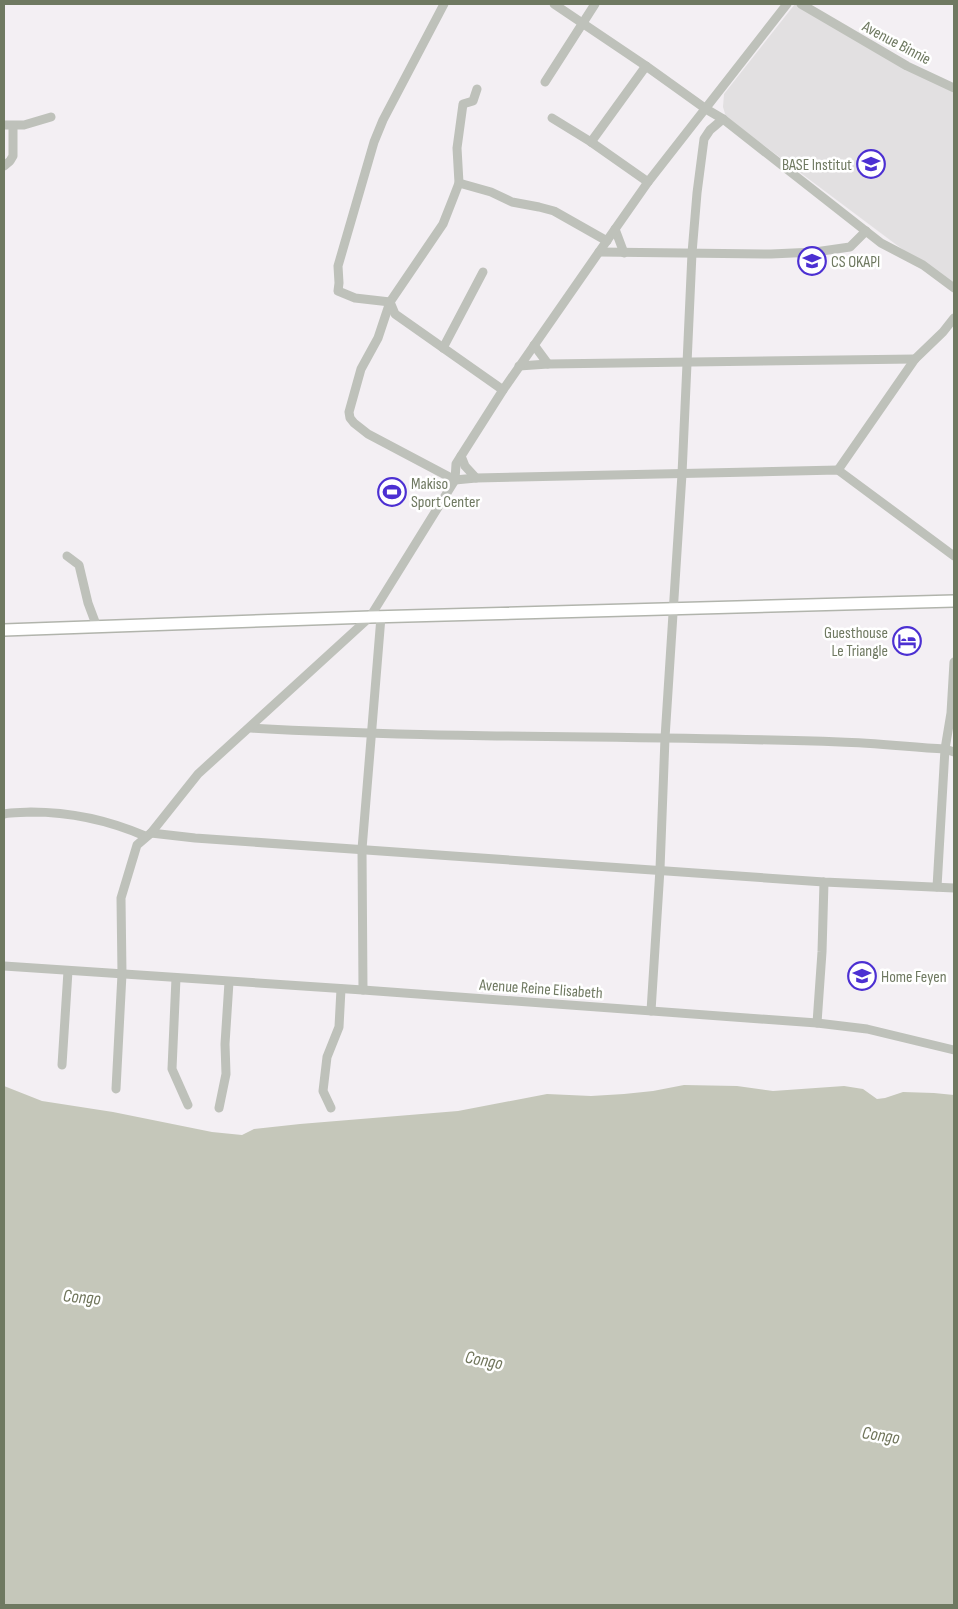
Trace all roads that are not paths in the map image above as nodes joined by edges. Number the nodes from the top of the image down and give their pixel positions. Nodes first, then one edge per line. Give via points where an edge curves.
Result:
1 (444, 4) edge
2 (554, 4) edge
3 (595, 4) edge
4 (787, 4) edge
5 (800, 4) edge
6 (582, 24) junction
7 (646, 66) junction
8 (545, 82) dead end
9 (954, 88) edge
10 (477, 89) dead end
11 (706, 109) junction
12 (51, 117) dead end
13 (552, 118) dead end
14 (723, 119) junction
15 (4, 125) edge
16 (14, 126) junction
17 (591, 142) junction
18 (4, 166) edge
19 (648, 182) junction
20 (459, 183) junction
21 (615, 229) junction
22 (866, 231) junction
23 (607, 241) junction
24 (599, 252) junction
25 (624, 253) junction
26 (692, 253) junction
27 (483, 272) dead end
28 (954, 288) edge
29 (390, 302) junction
30 (954, 318) edge
31 (534, 344) junction
32 (443, 348) junction
33 (915, 359) junction
34 (688, 362) junction
35 (548, 364) junction
36 (520, 366) junction
37 (503, 390) junction
38 (461, 456) junction
39 (838, 470) junction
40 (682, 474) junction
41 (476, 478) junction
42 (455, 480) junction
43 (67, 556) dead end
44 (954, 556) edge
45 (954, 601) edge
46 (674, 610) junction
47 (375, 617) junction
48 (97, 627) junction
49 (4, 630) edge
50 (954, 662) edge
51 (251, 728) junction
52 (371, 733) junction
53 (664, 738) junction
54 (950, 751) edge
55 (4, 814) edge
56 (148, 834) junction
57 (362, 849) junction
58 (660, 869) junction
59 (824, 882) junction
60 (937, 887) junction
61 (954, 888) edge
62 (4, 966) edge
63 (68, 971) junction
64 (122, 974) junction
65 (176, 978) junction
66 (229, 982) junction
67 (341, 990) junction
68 (364, 990) junction
69 (651, 1011) junction
70 (817, 1023) junction
71 (954, 1050) edge
72 (62, 1065) dead end
73 (116, 1089) dead end
74 (188, 1104) dead end
75 (219, 1108) dead end
76 (331, 1108) dead end

1 - 29 street via 374,142 338,266 338,292 355,298
2 - 6 street
3 - 6 street
4 - 11 street
5 - 9 street, Avenue Binnie via 907,66
6 - 7 street
6 - 8 street
7 - 11 street
7 - 17 street
10 - 20 street via 473,101 463,104 457,148
11 - 14 street
11 - 19 street
12 - 16 street
13 - 17 street
14 - 22 street
14 - 26 street via 704,139
15 - 16 street
16 - 18 street via 13,156
17 - 19 street
19 - 21 street
20 - 23 street via 512,202 554,211
20 - 29 street via 443,224
21 - 23 street
21 - 25 street
22 - 26 street via 850,247 815,252
22 - 28 street
23 - 24 street
24 - 25 street
24 - 31 street
25 - 26 street
26 - 34 street
27 - 32 street
29 - 32 street via 395,314
29 - 42 street via 378,338 361,368 350,406 350,418 368,434
30 - 33 street
31 - 35 street
31 - 36 street
32 - 37 street
33 - 34 street
33 - 39 street
34 - 35 street
34 - 40 street
35 - 36 street
36 - 37 street
37 - 38 street
38 - 41 street
38 - 42 street via 456,464
39 - 40 street
39 - 44 street
40 - 41 street
40 - 46 street
41 - 42 street
42 - 47 street
43 - 48 street via 79,565
45 - 46 main road
46 - 47 main road
46 - 53 street
47 - 48 main road
47 - 51 street
47 - 52 street
48 - 49 main road
50 - 54 street
51 - 52 street
51 - 56 street via 198,774
52 - 53 street
52 - 57 street
53 - 54 street via 842,742
53 - 58 street
54 - 60 street
55 - 56 street via 73,814
56 - 57 street
56 - 64 street via 132,854 121,898
57 - 58 street
57 - 68 street
58 - 59 street
58 - 69 street
59 - 60 street
59 - 70 street
60 - 61 street
62 - 63 street, Avenue Reine Elisabeth
63 - 64 street, Avenue Reine Elisabeth
63 - 72 street
64 - 65 street, Avenue Reine Elisabeth
64 - 73 street
65 - 66 street, Avenue Reine Elisabeth
65 - 74 street via 172,1068
66 - 67 street, Avenue Reine Elisabeth
66 - 75 street via 226,1074
67 - 68 street, Avenue Reine Elisabeth
67 - 76 street via 339,1027 327,1057 323,1091
68 - 69 street, Avenue Reine Elisabeth
69 - 70 street, Avenue Reine Elisabeth
70 - 71 street, Avenue Reine Elisabeth via 867,1029

